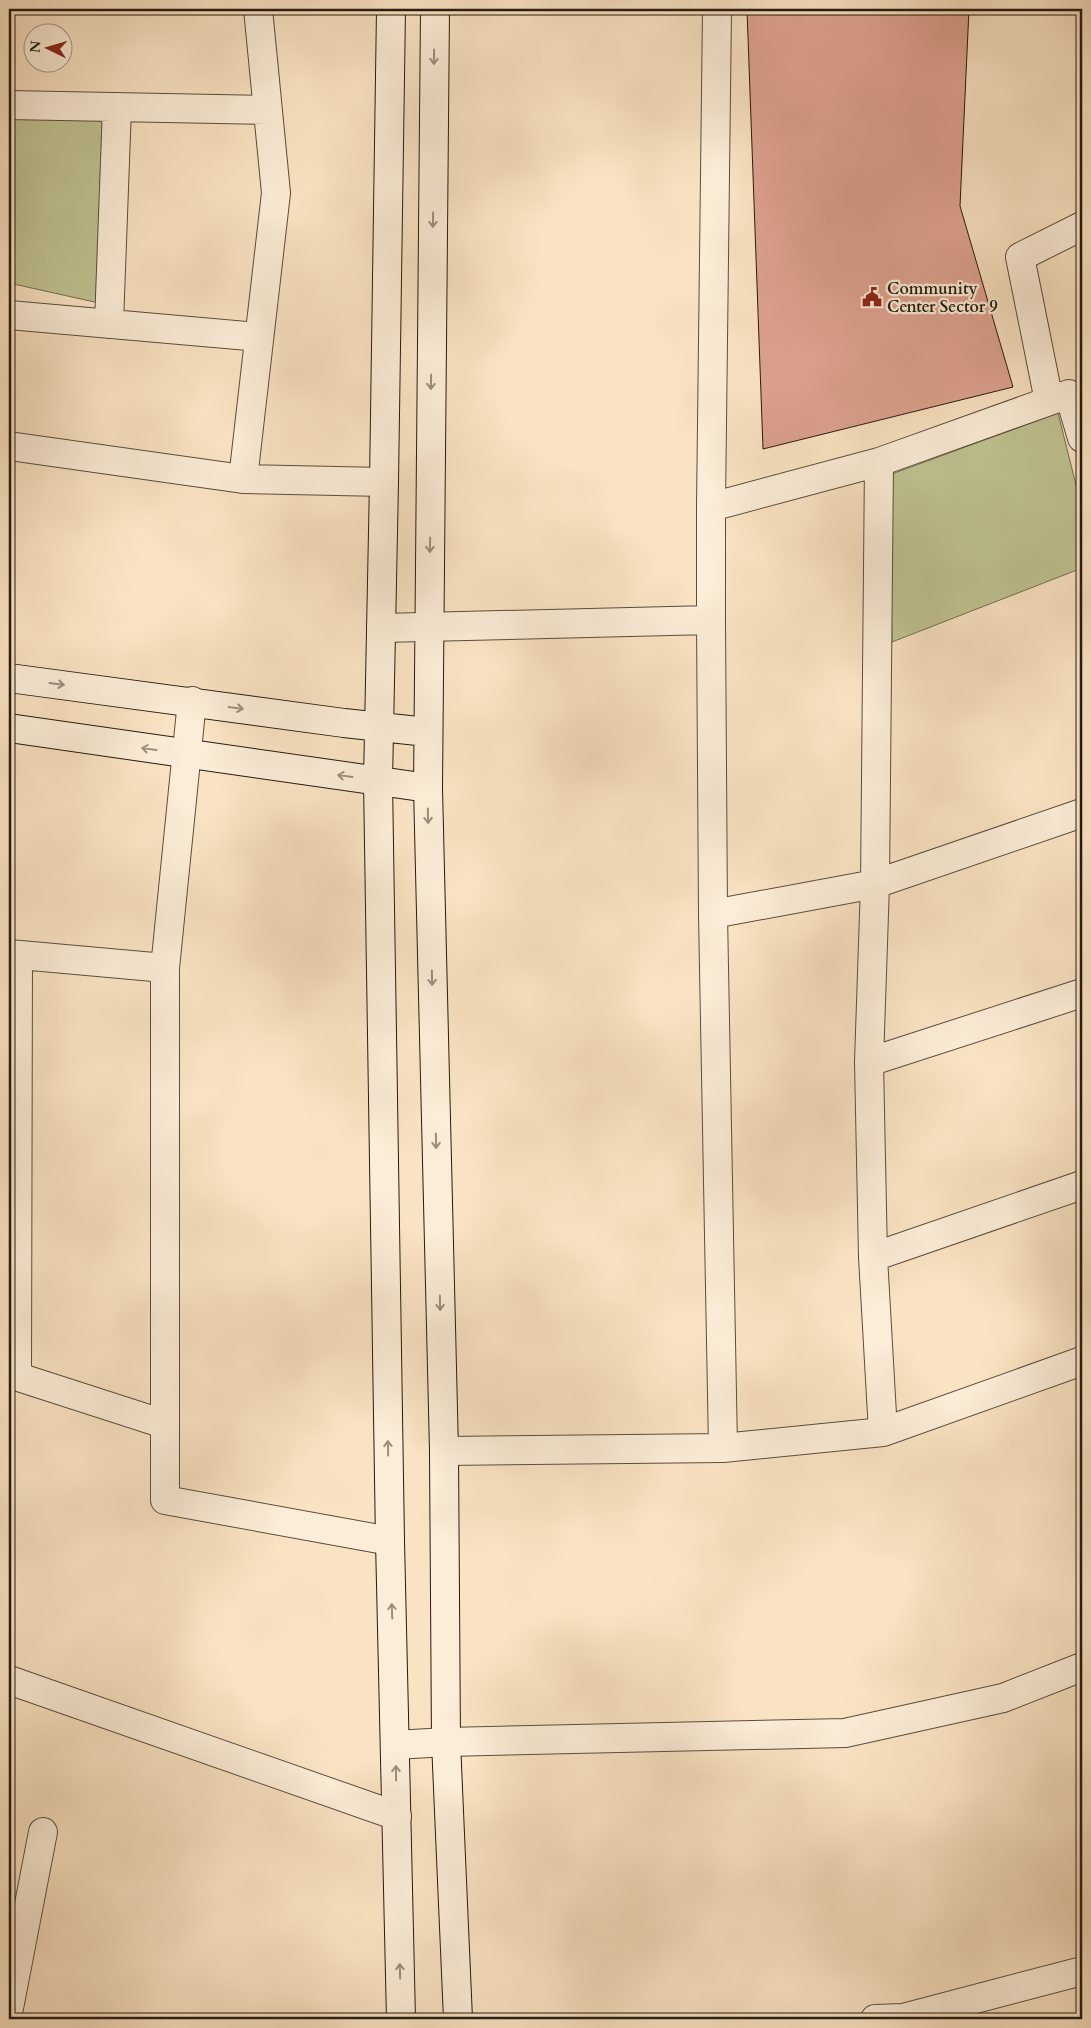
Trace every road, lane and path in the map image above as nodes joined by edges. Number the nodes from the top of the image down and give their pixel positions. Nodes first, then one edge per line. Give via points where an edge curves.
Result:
1 (258, 9) edge
2 (391, 9) edge
3 (435, 9) edge
4 (717, 9) edge
5 (9, 105) edge
6 (117, 107) junction
7 (268, 110) junction
8 (1082, 226) edge
9 (9, 315) edge
10 (109, 324) junction
11 (260, 337) junction
12 (1067, 395) edge
13 (1082, 438) edge
14 (9, 446) edge
15 (878, 462) junction
16 (243, 479) junction
17 (384, 482) junction
18 (711, 506) junction
19 (711, 620) junction
20 (381, 628) junction
21 (429, 628) junction
22 (9, 678) edge
23 (192, 702) junction
24 (379, 727) junction
25 (9, 728) edge
26 (427, 732) junction
27 (187, 754) junction
28 (378, 781) junction
29 (428, 788) junction
30 (1082, 813) edge
31 (875, 884) junction
32 (713, 914) junction
33 (13, 954) edge
34 (165, 968) junction
35 (1082, 993) edge
36 (869, 1062) junction
37 (1082, 1185) edge
38 (873, 1257) junction
39 (1082, 1362) edge
40 (13, 1375) edge
41 (164, 1424) junction
42 (882, 1432) junction
43 (724, 1448) junction
44 (444, 1451) junction
45 (390, 1541) junction
46 (1082, 1667) edge
47 (9, 1680) edge
48 (446, 1742) junction
49 (395, 1745) junction
50 (397, 1816) junction
51 (43, 1832) dead end
52 (1082, 1971) edge
53 (9, 2008) edge
54 (401, 2019) edge
55 (458, 2019) edge
56 (875, 2019) edge

1 - 7 street
2 - 17 street
3 -> 21 street
4 - 18 street
5 - 6 street
6 - 7 street
6 - 10 street
7 - 11 street via 276,193
8 - 12 street via 1020,257
9 - 10 street
10 - 11 street
11 - 16 street
12 - 13 street
12 - 15 street
14 - 16 street
15 - 18 street
15 - 31 street
16 - 17 street
17 - 20 street
18 - 19 street
19 - 21 street
19 - 32 street
20 - 21 street
20 - 24 street
21 - 26 street
22 -> 23 street
23 -> 24 street
23 - 27 street
24 - 26 street
24 - 28 street
27 -> 25 street
26 - 29 street
28 -> 27 street
27 - 34 street
28 - 29 street
45 -> 28 street
29 -> 44 street
30 - 31 street
31 - 32 street
31 - 36 street
32 - 43 street
33 - 34 street
33 - 40 street
34 - 41 street
35 - 36 street
36 - 38 street
37 - 38 street
38 - 42 street
39 - 42 street
40 - 41 street
41 - 45 street via 165,1500
42 - 43 street
43 - 44 street
44 - 48 street
49 -> 45 street
46 - 48 street via 1003,1698 845,1733
47 - 50 street
48 - 49 street
48 - 55 street
50 -> 49 street
54 -> 50 street
51 - 53 street
52 - 56 street via 903,2018

